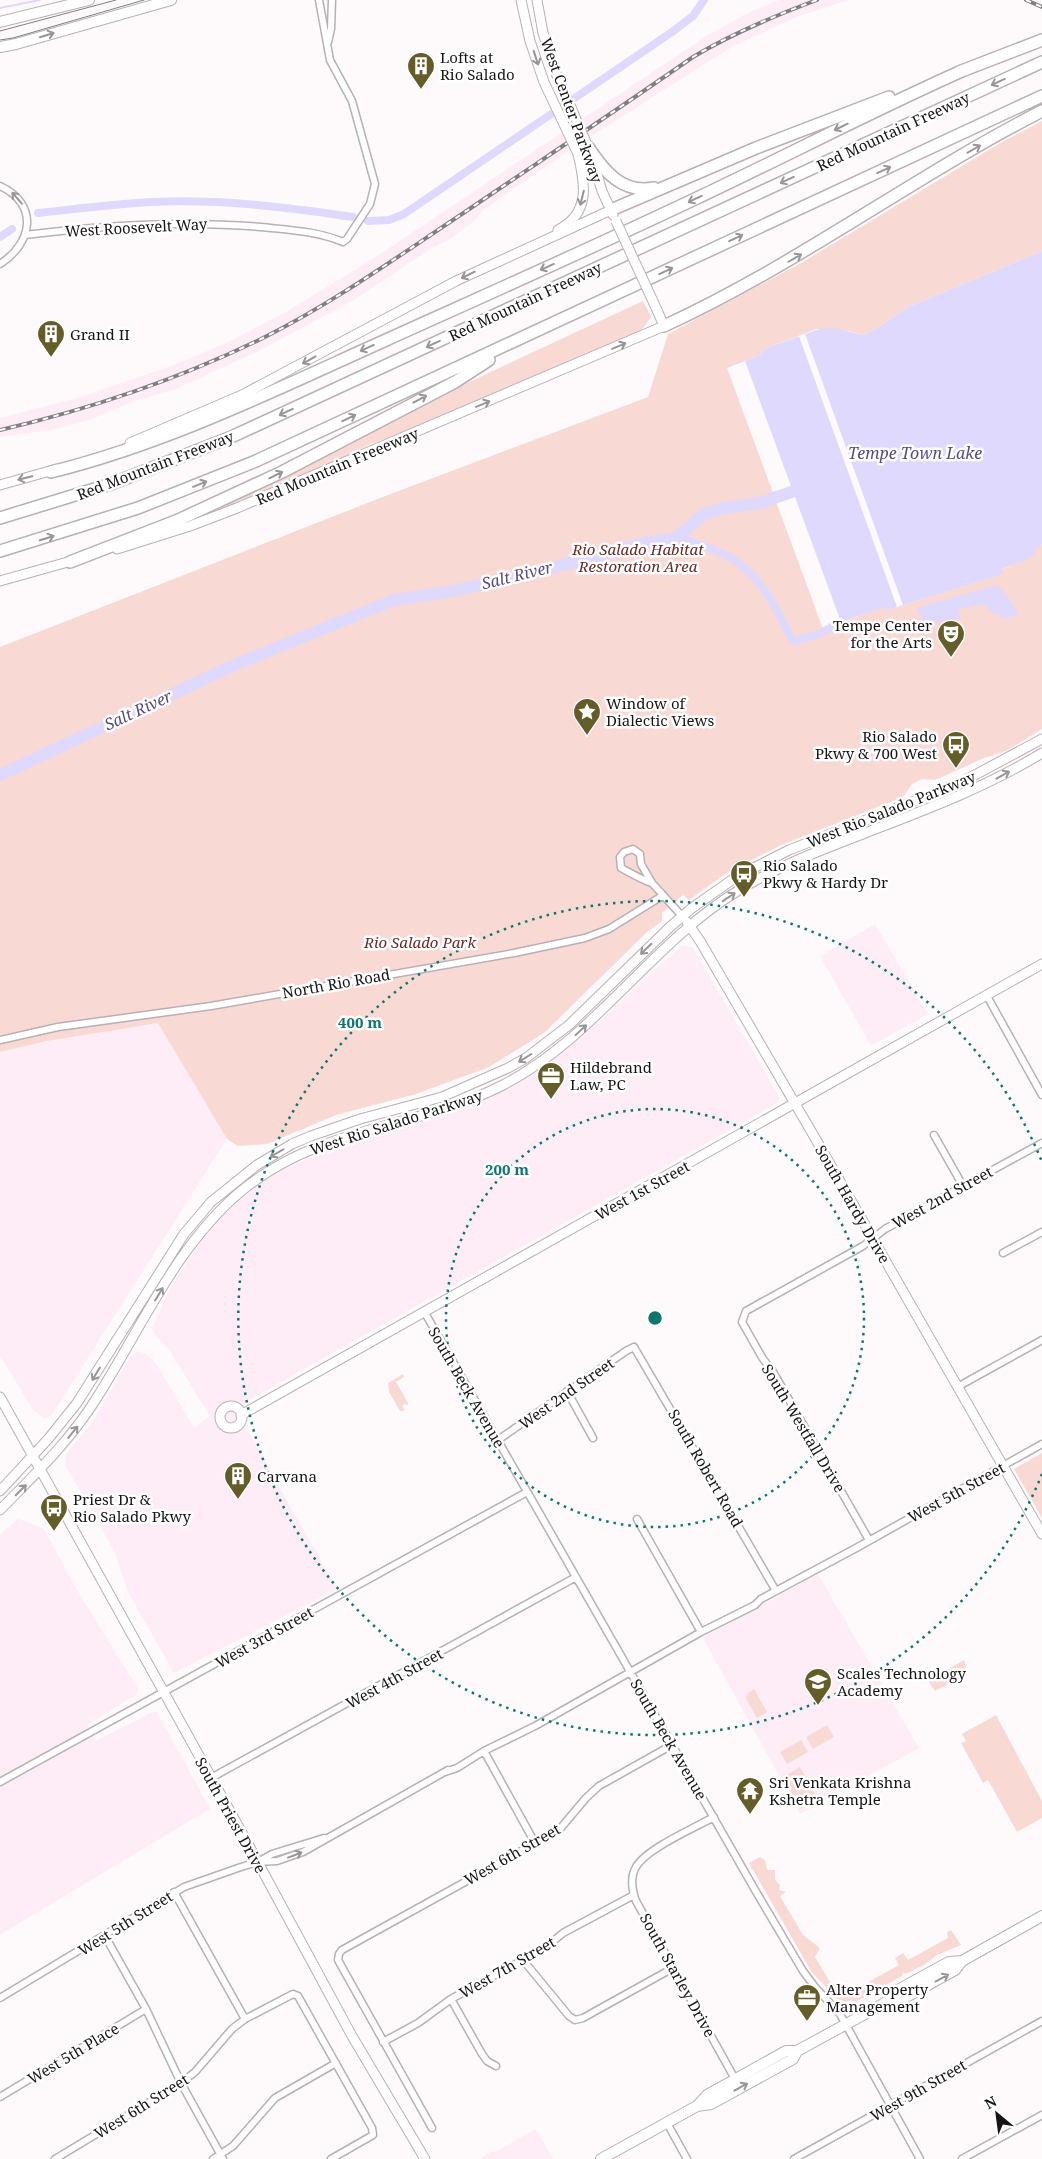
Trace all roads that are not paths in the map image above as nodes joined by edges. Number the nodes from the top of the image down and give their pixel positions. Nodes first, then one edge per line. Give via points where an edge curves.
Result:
1 (89, 0) edge
2 (170, 0) edge
3 (319, 0) edge
4 (332, 0) edge
5 (521, 0) edge
6 (537, 0) edge
7 (0, 22) edge
8 (1042, 40) edge
9 (327, 46) junction
10 (0, 47) edge
11 (1042, 62) edge
12 (964, 70) junction
13 (1042, 96) edge
14 (1042, 111) edge
15 (588, 147) junction
16 (578, 154) junction
17 (677, 180) junction
18 (0, 186) edge
19 (602, 191) junction
20 (614, 216) junction
21 (26, 234) junction
22 (512, 254) junction
23 (0, 264) edge
24 (664, 326) junction
25 (520, 339) junction
26 (51, 472) junction
27 (0, 485) edge
28 (0, 518) edge
29 (0, 551) edge
30 (70, 562) junction
31 (0, 581) edge
32 (1042, 739) edge
33 (1042, 753) edge
34 (641, 864) junction
35 (632, 872) junction
36 (652, 884) junction
37 (662, 896) junction
38 (682, 916) junction
39 (689, 926) junction
40 (1042, 964) edge
41 (987, 996) junction
42 (0, 1040) edge
43 (1042, 1095) edge
44 (442, 1097) junction
45 (795, 1104) junction
46 (445, 1109) junction
47 (934, 1135) dead end
48 (1042, 1143) edge
49 (963, 1186) junction
50 (1042, 1232) edge
51 (873, 1238) junction
52 (1003, 1253) dead end
53 (425, 1313) junction
54 (743, 1316) joint
55 (1042, 1340) edge
56 (634, 1347) joint
57 (959, 1386) junction
58 (567, 1391) junction
59 (0, 1397) edge
60 (241, 1415) dead end
61 (593, 1438) dead end
62 (498, 1440) junction
63 (1042, 1444) edge
64 (33, 1455) junction
65 (1003, 1466) junction
66 (41, 1469) junction
67 (0, 1491) edge
68 (527, 1492) junction
69 (0, 1510) edge
70 (637, 1519) dead end
71 (1042, 1534) edge
72 (869, 1540) junction
73 (576, 1577) junction
74 (776, 1591) junction
75 (701, 1632) junction
76 (630, 1671) junction
77 (164, 1692) junction
78 (672, 1745) junction
79 (484, 1751) junction
80 (211, 1778) junction
81 (0, 1782) edge
82 (714, 1817) junction
83 (535, 1843) junction
84 (257, 1862) junction
85 (174, 1892) junction
86 (634, 1895) junction
87 (1042, 1916) edge
88 (105, 1936) junction
89 (523, 1960) junction
90 (673, 1968) junction
91 (0, 1998) edge
92 (451, 1999) junction
93 (146, 2009) junction
94 (245, 2019) junction
95 (1042, 2021) edge
96 (845, 2025) junction
97 (383, 2042) junction
98 (797, 2051) junction
99 (336, 2063) junction
100 (496, 2066) dead end
101 (735, 2079) junction
102 (181, 2083) junction
103 (0, 2097) edge
104 (697, 2106) junction
105 (890, 2106) junction
106 (1042, 2115) edge
107 (667, 2123) junction
108 (432, 2128) dead end
109 (222, 2157) edge
110 (55, 2159) edge
111 (214, 2159) edge
112 (331, 2159) edge
113 (425, 2159) edge
114 (601, 2159) edge
115 (687, 2159) edge
116 (794, 2159) edge
117 (920, 2159) edge
118 (962, 2159) edge

1 - 7 main road
10 -> 2 main road
3 - 9 street
4 - 9 street
5 -> 16 main road, West Center Parkway, bridge via 544,82
6 - 15 main road, West Center Parkway, bridge via 543,33 556,73
8 - 12 highway
9 - 21 street, West Roosevelt Way via 331,64 352,101 373,174 374,190 368,209 343,242 300,230 213,223 142,224
11 -> 28 highway, Red Mountain Freeway via 229,438 111,484
12 - 17 highway via 805,128
12 -> 26 highway via 639,226 258,398 145,443
25 -> 13 highway, Red Mountain Freeway
24 -> 14 highway via 779,267
15 - 17 highway via 607,173 628,187 653,188
15 - 19 main road, West Center Parkway
16 - 19 main road, West Center Parkway
16 -> 22 main road via 584,186 577,214 565,226
17 - 20 highway
21 -> 18 street via 28,221 18,198
19 - 20 main road, West Center Parkway
20 - 22 main road
20 - 24 main road, West Center Parkway, bridge
21 - 23 street via 15,252
22 -> 26 main road via 224,404
30 -> 24 main road, Red Mountain Freeeway via 221,514
29 -> 25 highway, Red Mountain Freeway via 114,516 209,481
30 -> 25 highway via 176,521 282,472 455,382
26 -> 27 main road
30 - 31 main road, Red Mountain Freeeway
32 - 38 main road, West Rio Salado Parkway via 962,782 765,862 736,877
39 -> 33 main road, West Rio Salado Parkway via 737,891 780,867 954,798
34 - 35 street
34 - 35 street, South Hardy Drive via 641,855 636,851 624,852 620,864 624,870
34 - 36 street, South Hardy Drive
35 - 36 street, South Hardy Drive
36 - 37 street, South Hardy Drive
37 - 38 street, South Hardy Drive
37 - 42 street, North Rio Road via 595,935 523,951 211,1006 58,1027
38 - 39 main road, South Hardy Drive
38 -> 44 main road, West Rio Salado Parkway via 555,1037 508,1068
39 - 45 main road, South Hardy Drive
46 -> 39 main road, West Rio Salado Parkway via 505,1084 553,1054
40 - 41 main road, West 1st Street
41 - 43 street
41 - 45 main road, West 1st Street
44 - 46 main road
44 -> 64 main road, West Rio Salado Parkway via 311,1136 273,1155 227,1188 184,1234 84,1393 56,1431
45 - 51 main road, South Hardy Drive
45 - 53 main road, West 1st Street
66 -> 46 main road, West Rio Salado Parkway via 96,1400 184,1253 237,1194 276,1166 314,1147
47 - 49 street
48 - 49 street, West 2nd Street
49 - 51 street, West 2nd Street
50 - 52 street
51 - 54 street, West 2nd Street via 746,1311
51 - 57 main road, South Hardy Drive
53 - 60 main road, West 1st Street
53 - 62 street, South Beck Avenue
54 - 72 street, South Westfall Drive via 742,1322 752,1342 772,1370
55 - 57 street
56 - 58 street, West 2nd Street
56 - 74 street, South Robert Road
57 - 65 main road, South Hardy Drive
58 - 61 street
58 - 62 street, West 2nd Street
59 - 64 main road, South Priest Drive
62 - 68 street, South Beck Avenue
63 - 65 street, West 5th Street
64 - 66 main road, South Priest Drive
64 - 67 main road, West Rio Salado Parkway
65 - 71 main road, South Hardy Drive
65 - 72 street, West 5th Street
69 -> 66 main road, West Rio Salado Parkway
66 - 77 main road, South Priest Drive
68 - 73 street, South Beck Avenue
68 - 77 street, West 3rd Street
70 - 75 street
72 - 74 street, West 5th Street
73 - 76 street, South Beck Avenue
73 - 80 street, West 4th Street
74 - 75 street, West 5th Street
75 - 76 street, West 5th Street
76 - 78 street, South Beck Avenue
76 - 79 street, West 5th Street
77 - 80 main road, South Priest Drive
77 - 81 street, West 3rd Street
78 - 82 street, South Beck Avenue
78 - 83 street, West 6th Street via 599,1786 559,1830
79 - 83 street
79 - 84 street, West 5th Street via 466,1758 328,1837 272,1854
80 - 84 main road, South Priest Drive
82 - 86 street, South Starley Drive via 646,1855 635,1868 632,1881
82 - 96 street, South Beck Avenue via 803,1971
83 - 97 street, West 6th Street via 342,1950 338,1960
84 - 85 street, West 5th Street via 205,1878
84 - 113 main road, South Priest Drive via 352,2036
85 - 88 street, West 5th Street
85 - 94 street
86 - 89 street, West 7th Street via 563,1933
86 - 90 street, South Starley Drive
87 - 96 main road via 962,1961 956,1970
88 - 91 street, West 5th Street
88 - 93 street
89 - 90 street via 575,2020
89 - 92 street, West 7th Street
90 - 101 street, South Starley Drive
92 - 97 street, West 7th Street via 418,2023
92 - 100 street via 482,2054
93 - 102 street
93 - 103 street, West 5th Place
94 - 99 street, West 6th Street via 288,1995 298,1996
94 - 102 street, West 6th Street
95 - 105 street, West 9th Street
96 - 98 main road
96 - 105 street, South Beck Avenue
97 - 108 street
98 - 101 main road via 786,2051
104 -> 98 main road via 711,2104 793,2059
99 - 109 street via 275,2098
99 - 112 street via 373,2135
101 - 104 main road via 707,2095
102 - 109 street
102 - 110 street, West 6th Street
104 - 107 main road
105 - 116 street, West 9th Street
105 - 117 street, South Beck Avenue
106 - 118 street
107 - 114 main road
107 - 115 street
109 - 111 street

